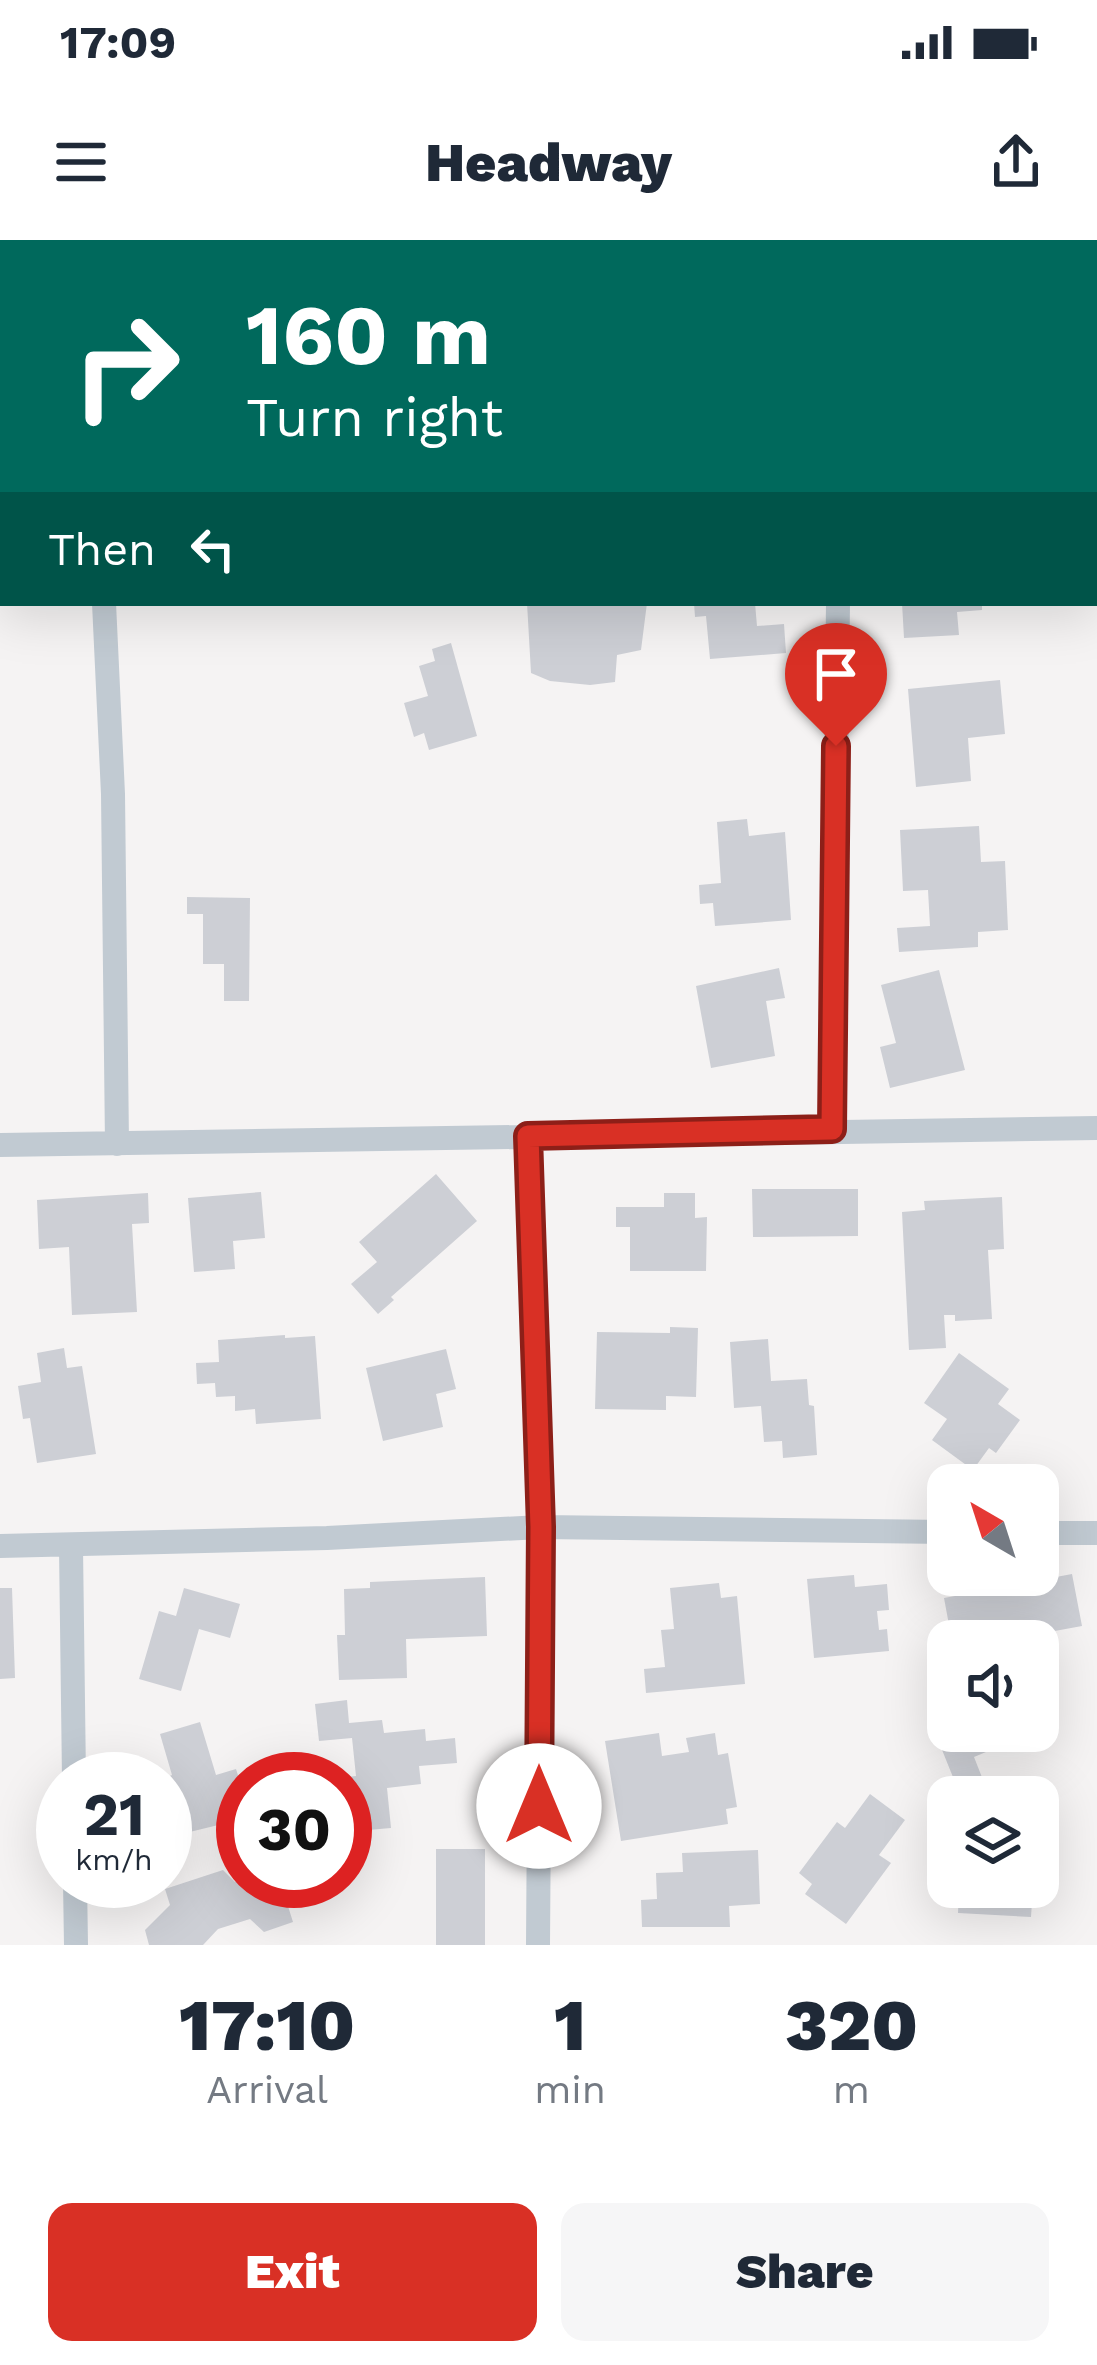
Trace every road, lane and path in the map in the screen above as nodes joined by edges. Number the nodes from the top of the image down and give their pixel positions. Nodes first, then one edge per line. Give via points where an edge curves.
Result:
1 (104, 606) edge
2 (838, 606) edge
3 (1097, 1127) edge
4 (832, 1129) junction
5 (528, 1136) junction
6 (117, 1144) junction
7 (0, 1145) edge
8 (541, 1527) junction
9 (927, 1532) edge
10 (1059, 1533) edge
11 (1097, 1533) edge
12 (0, 1546) edge
13 (71, 1546) junction
14 (74, 1752) edge
15 (75, 1908) edge
16 (76, 1945) edge
17 (538, 1945) edge

1 - 6 street
2 - 4 street
3 - 4 street
4 - 5 street
5 - 6 street
5 - 8 street
6 - 7 street
8 - 9 street
8 - 13 street
8 - 17 street
10 - 11 street
12 - 13 street
13 - 14 street
15 - 16 street

